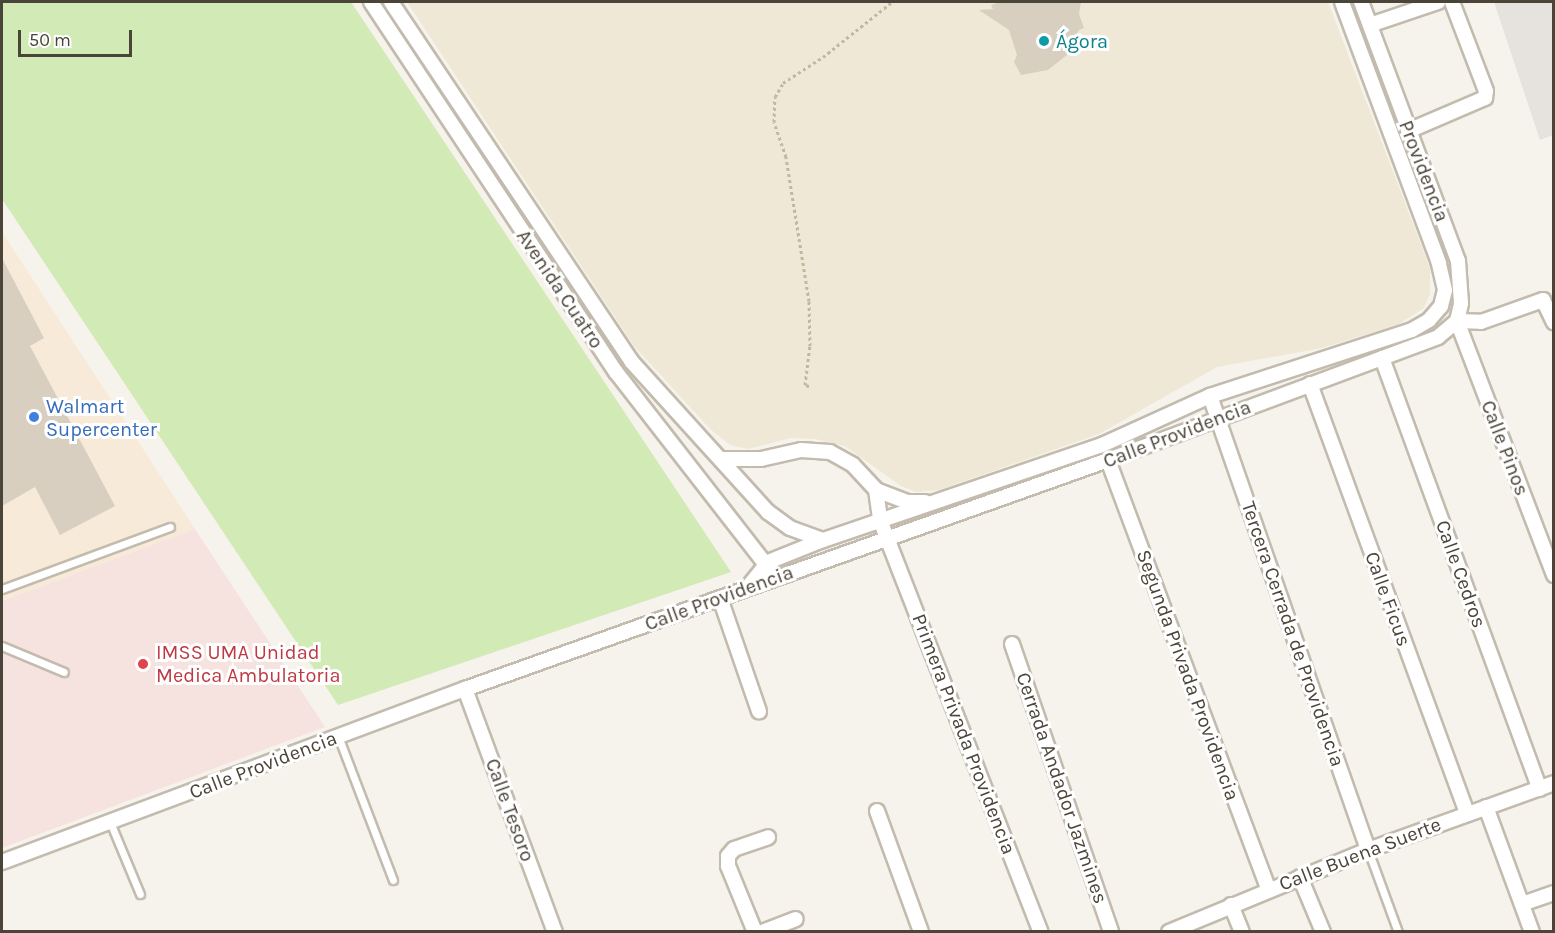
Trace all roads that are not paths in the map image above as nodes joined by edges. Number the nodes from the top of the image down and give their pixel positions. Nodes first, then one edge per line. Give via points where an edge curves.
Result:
1 (371, 2) edge
2 (391, 2) edge
3 (1342, 2) edge
4 (1361, 2) edge
5 (1438, 2) edge
6 (1452, 2) edge
7 (1370, 25) junction
8 (458, 102) junction
9 (443, 112) junction
10 (1408, 130) junction
11 (1548, 298) edge
12 (1457, 321) junction
13 (1554, 323) edge
14 (1382, 358) junction
15 (1310, 384) junction
16 (1210, 396) junction
17 (1218, 419) junction
18 (722, 459) junction
19 (1108, 460) junction
20 (876, 489) junction
21 (939, 501) junction
22 (880, 520) junction
23 (170, 528) dead end
24 (888, 537) junction
25 (823, 540) junction
26 (768, 562) junction
27 (1554, 575) edge
28 (775, 578) junction
29 (747, 588) junction
30 (2, 589) edge
31 (720, 598) junction
32 (1012, 644) dead end
33 (2, 646) edge
34 (64, 672) dead end
35 (465, 689) junction
36 (759, 711) dead end
37 (338, 736) junction
38 (1554, 783) edge
39 (1540, 789) junction
40 (1486, 807) junction
41 (877, 811) dead end
42 (1467, 814) junction
43 (110, 822) junction
44 (768, 837) dead end
45 (1368, 850) junction
46 (2, 862) edge
47 (1300, 877) junction
48 (393, 880) dead end
49 (1268, 889) junction
50 (1554, 893) edge
51 (140, 894) dead end
52 (1522, 904) junction
53 (1231, 905) junction
54 (796, 920) dead end
55 (555, 932) edge
56 (755, 932) edge
57 (762, 932) edge
58 (921, 932) edge
59 (1041, 932) edge
60 (1111, 932) edge
61 (1169, 932) edge
62 (1242, 932) edge
63 (1323, 932) edge
64 (1398, 932) edge
65 (1532, 932) edge

1 - 9 street, Avenida Cuatro
2 - 8 street, Avenida Cuatro
3 - 16 street, Calle Providencia via 1439,263 1445,290 1441,306 1429,320 1412,330
4 - 7 street, Providencia
5 - 7 street
6 - 10 street via 1486,91 1485,98
7 - 10 street, Providencia
8 - 9 street
8 - 18 street, Avenida Cuatro via 631,361
9 - 26 street, Avenida Cuatro via 670,447
10 - 12 street, Providencia via 1458,261 1461,303
11 - 12 street via 1480,322
11 - 13 street
12 - 14 street, Calle Providencia via 1438,337
12 - 27 street, Calle Pinos
14 - 15 street, Calle Providencia
14 - 39 street, Calle Cedros
15 - 17 street, Calle Providencia
15 - 42 street, Calle Ficus
16 - 17 street, Tercera Cerrada de Providencia
16 - 21 street, Calle Providencia via 1102,445
17 - 19 street, Calle Providencia
17 - 45 street, Tercera Cerrada de Providencia
18 - 20 street via 824,451 853,465
18 - 25 street, Avenida Cuatro via 768,513 790,528
19 - 24 street, Calle Providencia
19 - 49 street, Segunda Privada Providencia
20 - 21 street via 908,502
20 - 22 street, Primera Privada Providencia
21 - 22 street, Calle Providencia
22 - 24 street, Primera Privada Providencia
22 - 25 street, Calle Providencia
23 - 30 lane
24 - 28 street, Calle Providencia
24 - 59 street, Primera Privada Providencia
25 - 26 street, Calle Providencia
26 - 28 street, Avenida Cuatro
26 - 29 street
28 - 29 street, Calle Providencia
29 - 31 street, Calle Providencia
31 - 35 street, Calle Providencia
31 - 36 street
32 - 60 street, Cerrada Andador Jazmines
33 - 34 lane
35 - 37 street, Calle Providencia
35 - 55 street, Calle Tesoro
37 - 43 street, Calle Providencia
37 - 48 lane
38 - 39 street, Calle Buena Suerte
39 - 40 street, Calle Buena Suerte
40 - 42 street, Calle Buena Suerte
40 - 52 street
41 - 58 street
42 - 45 street, Calle Buena Suerte
43 - 46 street, Calle Providencia
43 - 51 lane
44 - 56 street via 734,849 728,856 728,866
45 - 47 street, Calle Buena Suerte
45 - 64 lane
47 - 49 street, Calle Buena Suerte
47 - 63 street
49 - 53 street, Calle Buena Suerte
50 - 52 street
52 - 65 street
53 - 61 street, Calle Buena Suerte
53 - 62 street
54 - 57 street

